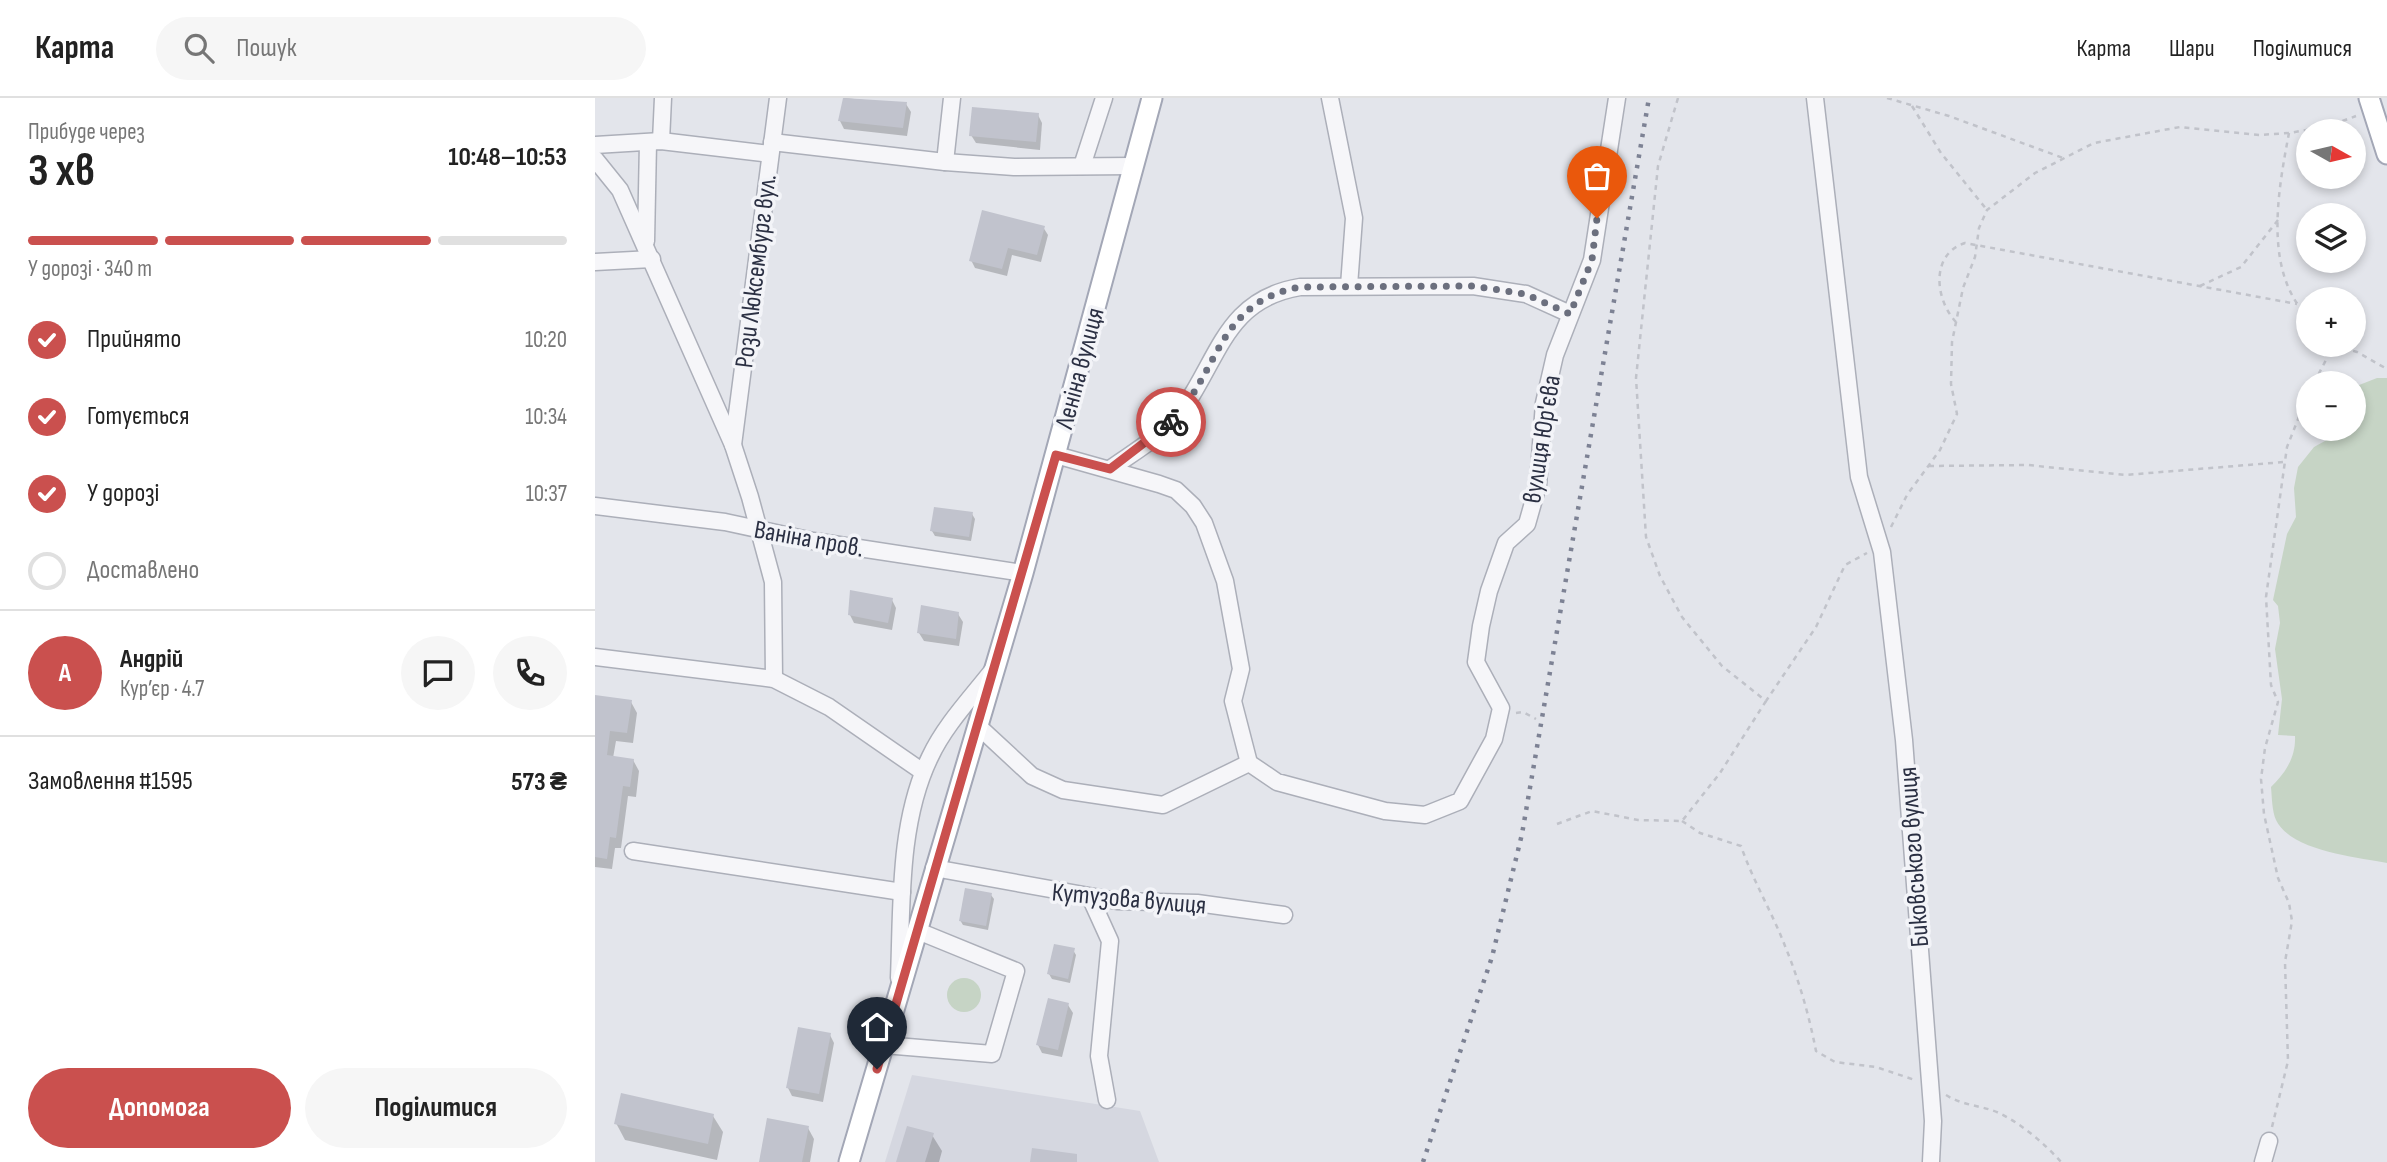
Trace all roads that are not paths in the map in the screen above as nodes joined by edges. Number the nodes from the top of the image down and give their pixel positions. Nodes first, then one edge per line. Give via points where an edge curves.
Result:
1 (663, 98) edge
2 (778, 98) edge
3 (952, 98) edge
4 (1104, 98) edge
5 (1152, 98) edge
6 (1330, 98) edge
7 (1617, 98) edge
8 (1815, 98) edge
9 (2371, 104) edge
10 (654, 142) junction
11 (595, 145) edge
12 (771, 148) junction
13 (2387, 154) edge
14 (595, 159) edge
15 (945, 162) junction
16 (1082, 166) junction
17 (1132, 166) junction
18 (649, 253) junction
19 (595, 262) edge
20 (1349, 286) junction
21 (1570, 314) junction
22 (733, 445) junction
23 (1056, 455) junction
24 (1110, 469) junction
25 (595, 506) edge
26 (760, 528) junction
27 (1023, 573) junction
28 (595, 657) edge
29 (994, 669) junction
30 (775, 679) junction
31 (977, 725) junction
32 (1249, 763) junction
33 (923, 772) junction
34 (632, 850) dead end
35 (934, 868) junction
36 (902, 892) junction
37 (1090, 897) junction
38 (1284, 915) dead end
39 (918, 931) junction
40 (898, 995) junction
41 (884, 1045) junction
42 (1107, 1100) dead end
43 (2269, 1141) road end
44 (849, 1162) edge
45 (1931, 1162) edge
46 (2263, 1162) edge

1 - 10 street
2 - 12 street, Рози Люксембург вул.
3 - 15 street
4 - 16 street
5 - 17 main road, Леніна вулиця
6 - 20 street via 1354,218
7 - 21 street, вулиця Юр'єва via 1592,260
8 - 45 street, Биковського вулиця via 1859,477 1882,552 1904,740 1930,1085
9 - 13 main road
10 - 11 street
10 - 12 street
10 - 18 street
12 - 15 street
12 - 22 street, Рози Люксембург вул.
14 - 18 street via 620,190
15 - 16 street
16 - 17 street
17 - 23 main road, Леніна вулиця
18 - 19 street
18 - 22 street
20 - 21 street via 1441,284 1498,289 1525,294
20 - 24 street via 1280,290 1247,309 1215,350 1184,408
21 - 32 street, вулиця Юр'єва via 1545,403 1538,485 1527,524 1506,543 1481,626 1476,662 1501,708 1495,739 1460,802 1425,815 1385,811 1277,782
22 - 26 street
23 - 24 street
23 - 27 main road, Леніна вулиця
24 - 32 street via 1176,490 1204,523 1225,580 1234,624 1241,669 1233,701
25 - 26 street, Ваніна пров.
26 - 27 street, Ваніна пров. via 813,541
26 - 30 street via 773,582
27 - 29 main road, Леніна вулиця
28 - 30 street
29 - 31 main road, Леніна вулиця
29 - 33 street via 940,739
30 - 33 street via 829,707
31 - 32 street via 1032,776 1063,790 1163,805
31 - 35 main road, Леніна вулиця
33 - 36 street via 910,825
34 - 36 street
35 - 37 street, Кутузова вулиця
35 - 39 main road, Леніна вулиця
36 - 40 street
37 - 38 street, Кутузова вулиця via 1197,903
37 - 42 street via 1110,941 1099,1056
39 - 40 main road, Леніна вулиця
39 - 41 street via 1016,971 992,1054
40 - 41 main road, Леніна вулиця
41 - 44 main road, Леніна вулиця
43 - 46 street

